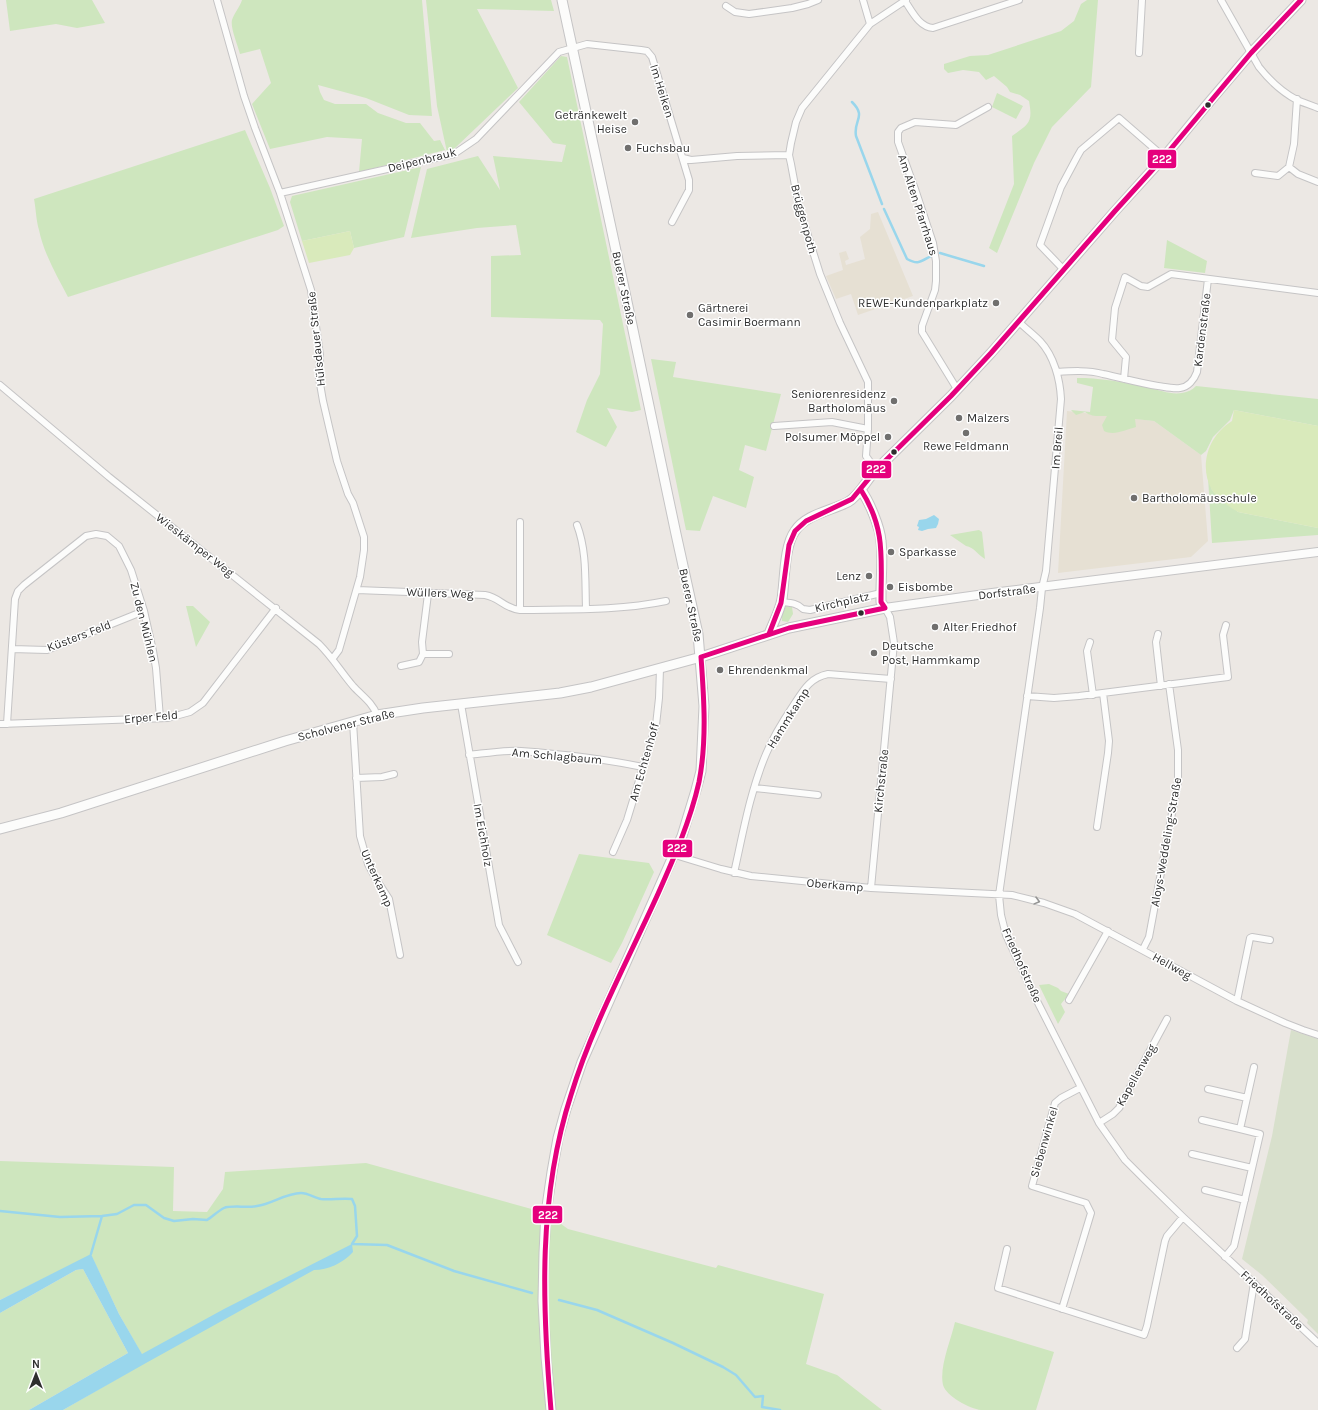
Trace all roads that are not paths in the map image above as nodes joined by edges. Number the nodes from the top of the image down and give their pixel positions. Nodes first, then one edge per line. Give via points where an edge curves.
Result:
1 (217, 0) edge
2 (562, 0) edge
3 (818, 0) edge
4 (863, 0) edge
5 (905, 0) edge
6 (1019, 0) edge
7 (1142, 0) edge
8 (1221, 0) edge
9 (1300, 0) edge
10 (726, 6) dead end
11 (870, 24) junction
12 (573, 47) junction
13 (1139, 53) dead end
14 (1251, 53) junction
15 (1297, 99) junction
16 (988, 107) dead end
17 (1318, 108) edge
18 (789, 155) junction
19 (1164, 157) junction
20 (683, 158) junction
21 (1289, 167) junction
22 (1254, 172) dead end
23 (1318, 182) edge
24 (280, 193) junction
25 (672, 222) dead end
26 (1064, 270) junction
27 (1208, 279) junction
28 (1318, 293) edge
29 (1019, 322) junction
30 (1057, 372) junction
31 (1124, 379) junction
32 (0, 385) edge
33 (957, 389) junction
34 (774, 426) dead end
35 (868, 429) junction
36 (876, 470) junction
37 (860, 490) junction
38 (520, 522) dead end
39 (577, 525) dead end
40 (1318, 552) edge
41 (1042, 588) junction
42 (356, 590) junction
43 (881, 593) junction
44 (428, 594) junction
45 (666, 601) dead end
46 (782, 602) junction
47 (276, 608) junction
48 (586, 608) junction
49 (885, 608) junction
50 (520, 610) junction
51 (144, 611) junction
52 (1226, 625) dead end
53 (769, 634) junction
54 (1158, 634) dead end
55 (1090, 642) dead end
56 (12, 649) junction
57 (423, 654) junction
58 (449, 654) dead end
59 (701, 657) junction
60 (333, 658) junction
61 (401, 666) dead end
62 (660, 669) junction
63 (891, 679) junction
64 (1169, 684) junction
65 (1162, 686) junction
66 (1103, 693) junction
67 (1093, 694) junction
68 (1027, 696) junction
69 (461, 704) junction
70 (377, 715) junction
71 (160, 718) junction
72 (353, 722) junction
73 (3, 724) edge
74 (470, 755) junction
75 (643, 767) junction
76 (394, 774) dead end
77 (356, 778) junction
78 (755, 788) junction
79 (818, 795) dead end
80 (1097, 827) dead end
81 (0, 829) edge
82 (613, 852) dead end
83 (674, 855) junction
84 (734, 873) junction
85 (871, 888) junction
86 (999, 895) junction
87 (1108, 931) junction
88 (1270, 940) dead end
89 (1143, 949) junction
90 (400, 954) dead end
91 (518, 962) dead end
92 (1069, 1000) dead end
93 (1237, 1001) junction
94 (1167, 1019) dead end
95 (1318, 1035) edge
96 (1254, 1067) dead end
97 (1080, 1088) junction
98 (1208, 1089) dead end
99 (1247, 1098) junction
100 (1202, 1120) dead end
101 (1099, 1123) junction
102 (1240, 1129) junction
103 (1192, 1154) dead end
104 (1252, 1168) junction
105 (1205, 1190) dead end
106 (1244, 1200) junction
107 (1183, 1217) junction
108 (1006, 1249) dead end
109 (1226, 1257) junction
110 (1254, 1283) junction
111 (1062, 1309) junction
112 (1318, 1343) edge
113 (1237, 1348) dead end
114 (551, 1410) edge

1 - 24 street, Hülsdauer Straße via 250,116
2 - 12 main road, Buerer Straße
3 - 10 street via 792,8 749,14 735,12
4 - 11 street
5 - 6 street via 922,24 933,28
5 - 11 street, Brüggenpoth
7 - 13 street
8 - 14 street
9 - 14 main road
11 - 18 street, Brüggenpoth via 802,108 796,122
12 - 20 street, Im Heiken via 587,44 647,51 652,57
12 - 24 street, Deipenbrauk via 554,56 476,139 454,154
12 - 59 main road, Buerer Straße via 697,626
14 - 15 street via 1272,82
14 - 19 main road
15 - 17 street
15 - 21 street via 1294,144
16 - 33 street, Am Alten Pfarrhaus via 956,125 915,122 898,132 898,142 936,261 936,281 922,332
18 - 20 street via 691,160
18 - 35 street, Brüggenpoth via 799,207 820,274 868,382
19 - 26 main road
19 - 26 street via 1119,118 1081,150 1062,187 1040,245
20 - 25 street, Im Heiken via 689,190
21 - 22 street via 1278,176
21 - 23 street via 1298,174
24 - 42 street, Hülsdauer Straße via 311,290 320,355 319,378 337,461 364,536 360,577
26 - 29 main road
27 - 28 street, Kardenstraße
27 - 31 street, Kardenstraße via 1195,378 1188,385 1179,388
27 - 31 street, Kardenstraße via 1171,274 1148,287 1125,277 1115,308 1112,340 1126,357
29 - 30 street, Im Breil via 1040,342
29 - 33 main road
30 - 31 street, Kardenstraße via 1086,371
30 - 41 street, Im Breil via 1061,407 1046,571
32 - 47 street, Wieskämper Weg via 125,489
33 - 36 main road
34 - 35 street via 832,422
35 - 36 street, Brüggenpoth via 866,456
36 - 37 main road
37 - 43 main road, Kirchstraße via 866,496 880,533
37 - 46 main road via 849,502 803,522 795,530 789,544
38 - 50 street
39 - 48 street via 583,550
40 - 41 street, Dorfstraße
41 - 49 street, Dorfstraße
41 - 68 street, Friedhofstraße
42 - 44 street, Wüllers Weg
42 - 60 street, Hülsdauer Straße via 339,650
43 - 46 street, Kirchplatz via 810,610 803,610 800,605
43 - 49 main road, Kirchstraße via 881,602
44 - 50 street, Wüllers Weg via 485,595 497,599 510,609
44 - 57 street
45 - 48 street, Wüllers Weg via 626,607
46 - 53 main road
47 - 60 street, Wieskämper Weg
47 - 71 street, Erper Feld via 203,703 179,716
48 - 50 street, Wüllers Weg
49 - 53 main road, Dorfstraße
49 - 63 street, Kirchstraße via 890,617 894,643
51 - 56 street, Küsters Feld via 47,650
51 - 56 street, Zu den Mühlen via 119,546 107,536 86,536 18,591
51 - 71 street, Zu den Mühlen via 156,668
52 - 64 street via 1223,635 1228,677
53 - 59 main road, Dorfstraße
54 - 65 street via 1156,642
55 - 67 street via 1088,651
56 - 73 street, Zu den Mühlen
57 - 58 street
57 - 61 street via 419,662
59 - 62 main road, Scholvener Straße
59 - 83 main road, Buerer Straße via 704,706 701,771 688,818
60 - 70 street, Wieskämper Weg via 353,686 374,707
62 - 69 main road, Scholvener Straße via 560,693
62 - 75 street, Am Echtenhoff via 656,725
63 - 78 street, Hammkamp via 828,674 819,676 810,683 773,738
63 - 85 street, Kirchstraße
64 - 65 street
64 - 89 street, Aloys-Weddeling-Straße via 1178,750 1178,781 1149,937
65 - 66 street
66 - 67 street
66 - 80 street via 1109,741
67 - 68 street via 1054,698
68 - 86 street, Friedhofstraße
69 - 70 main road, Scholvener Straße
69 - 74 street, Im Eichholz
70 - 72 main road, Scholvener Straße
71 - 73 street, Erper Feld
72 - 77 street, Unterkamp
72 - 81 main road, Scholvener Straße
74 - 75 street, Am Schlagbaum via 521,751 613,761
74 - 91 street, Im Eichholz via 499,925
75 - 82 street, Am Echtenhoff via 627,820
76 - 77 street
77 - 90 street, Unterkamp via 360,836 368,864 390,899
78 - 79 street
78 - 84 street, Hammkamp
83 - 84 street, Oberkamp
83 - 114 main road, Buerer Straße via 582,1062 558,1138 546,1213 544,1253 544,1317
84 - 85 street, Oberkamp
85 - 86 street, Oberkamp
86 -> 87 street, Hellweg via 1012,895 1059,908
86 - 97 street, Friedhofstraße via 1006,935
87 - 89 street, Hellweg
87 - 92 street
88 - 93 street via 1250,938
89 - 93 street, Hellweg
93 - 95 street, Hellweg
94 - 101 street, Kapellenweg via 1119,1108
96 - 99 street
97 - 101 street, Friedhofstraße
97 - 111 street, Siebenwinkel via 1055,1102 1032,1186 1086,1202 1091,1213
98 - 99 street
99 - 102 street
100 - 102 street
101 - 107 street, Friedhofstraße via 1125,1160
102 - 104 street via 1260,1134
103 - 104 street
104 - 106 street
105 - 106 street
106 - 109 street via 1234,1246
107 - 109 street, Friedhofstraße
107 - 111 street via 1165,1241 1144,1335
108 - 111 street via 998,1288
109 - 110 street, Friedhofstraße
110 - 112 street, Friedhofstraße
110 - 113 street via 1245,1339

